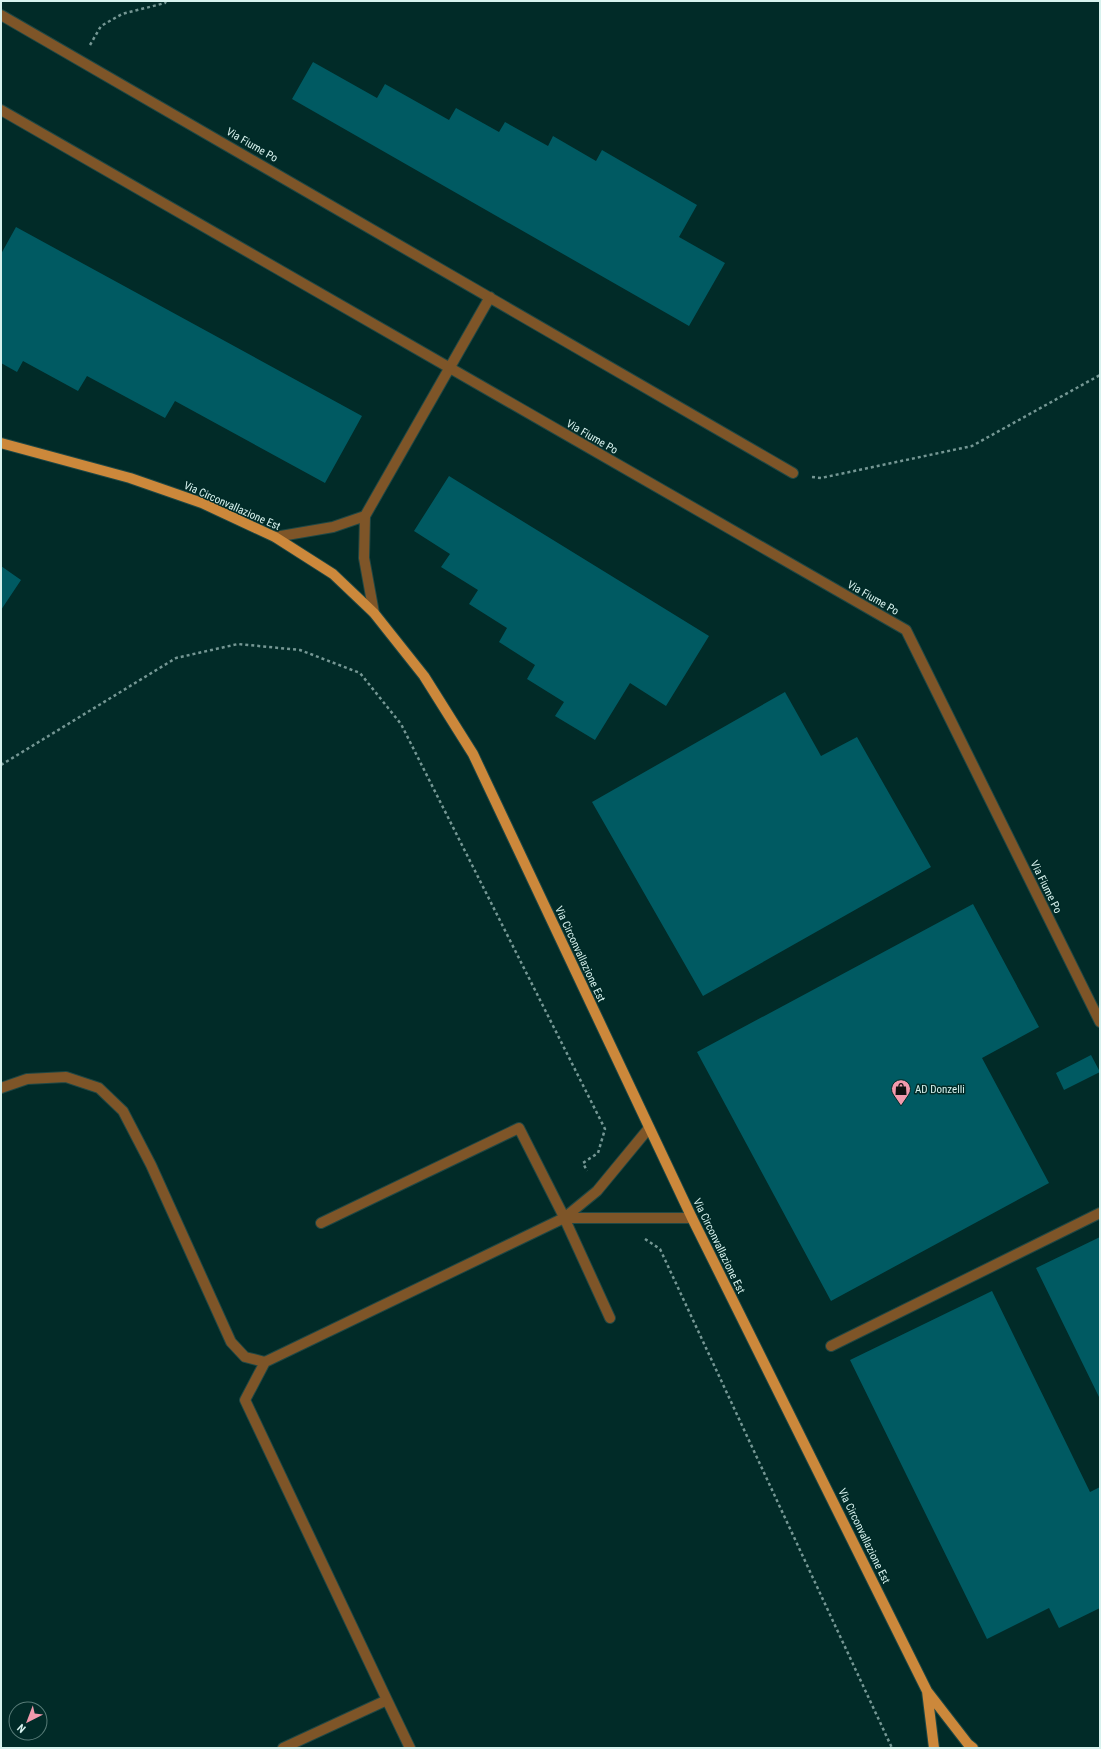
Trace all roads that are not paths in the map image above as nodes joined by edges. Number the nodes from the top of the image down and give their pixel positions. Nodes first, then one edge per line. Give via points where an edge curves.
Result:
1 (1, 14) edge
2 (1, 110) edge
3 (490, 297) junction
4 (450, 369) junction
5 (1, 443) edge
6 (793, 473) road end
7 (365, 516) junction
8 (275, 536) junction
9 (374, 613) junction
10 (1100, 1022) edge
11 (1, 1088) edge
12 (649, 1128) junction
13 (1100, 1213) edge
14 (564, 1218) junction
15 (692, 1218) junction
16 (321, 1223) dead end
17 (610, 1318) dead end
18 (831, 1346) dead end
19 (265, 1362) junction
20 (927, 1691) junction
21 (387, 1700) junction
22 (283, 1748) edge
23 (410, 1748) edge
24 (934, 1748) edge
25 (973, 1748) edge

1 - 3 street, Via Fiume Po
2 - 4 street, Via Fiume Po
3 - 4 street
3 - 6 street, Via Fiume Po
4 - 7 street
4 - 10 street, Via Fiume Po via 906,630
5 - 8 main road, Via Circonvallazione Est via 145,483 202,503
7 - 8 street via 333,527
7 - 9 street via 364,558
8 - 9 main road, Via Circonvallazione Est via 333,574
9 - 12 main road, Via Circonvallazione Est via 424,676 473,754
11 - 19 street via 27,1079 66,1077 99,1088 123,1111 151,1165 231,1342 245,1357
12 - 14 street via 597,1191
12 - 15 main road, Via Circonvallazione Est
13 - 18 street
14 - 15 street
14 - 16 street via 519,1128
14 - 17 street
14 - 19 street
15 - 20 main road, Via Circonvallazione Est
19 - 21 street via 245,1400
20 - 24 main road, Via Circonvallazione Est
20 - 25 main road, Via Circonvallazione Est
21 - 22 street
21 - 23 street

